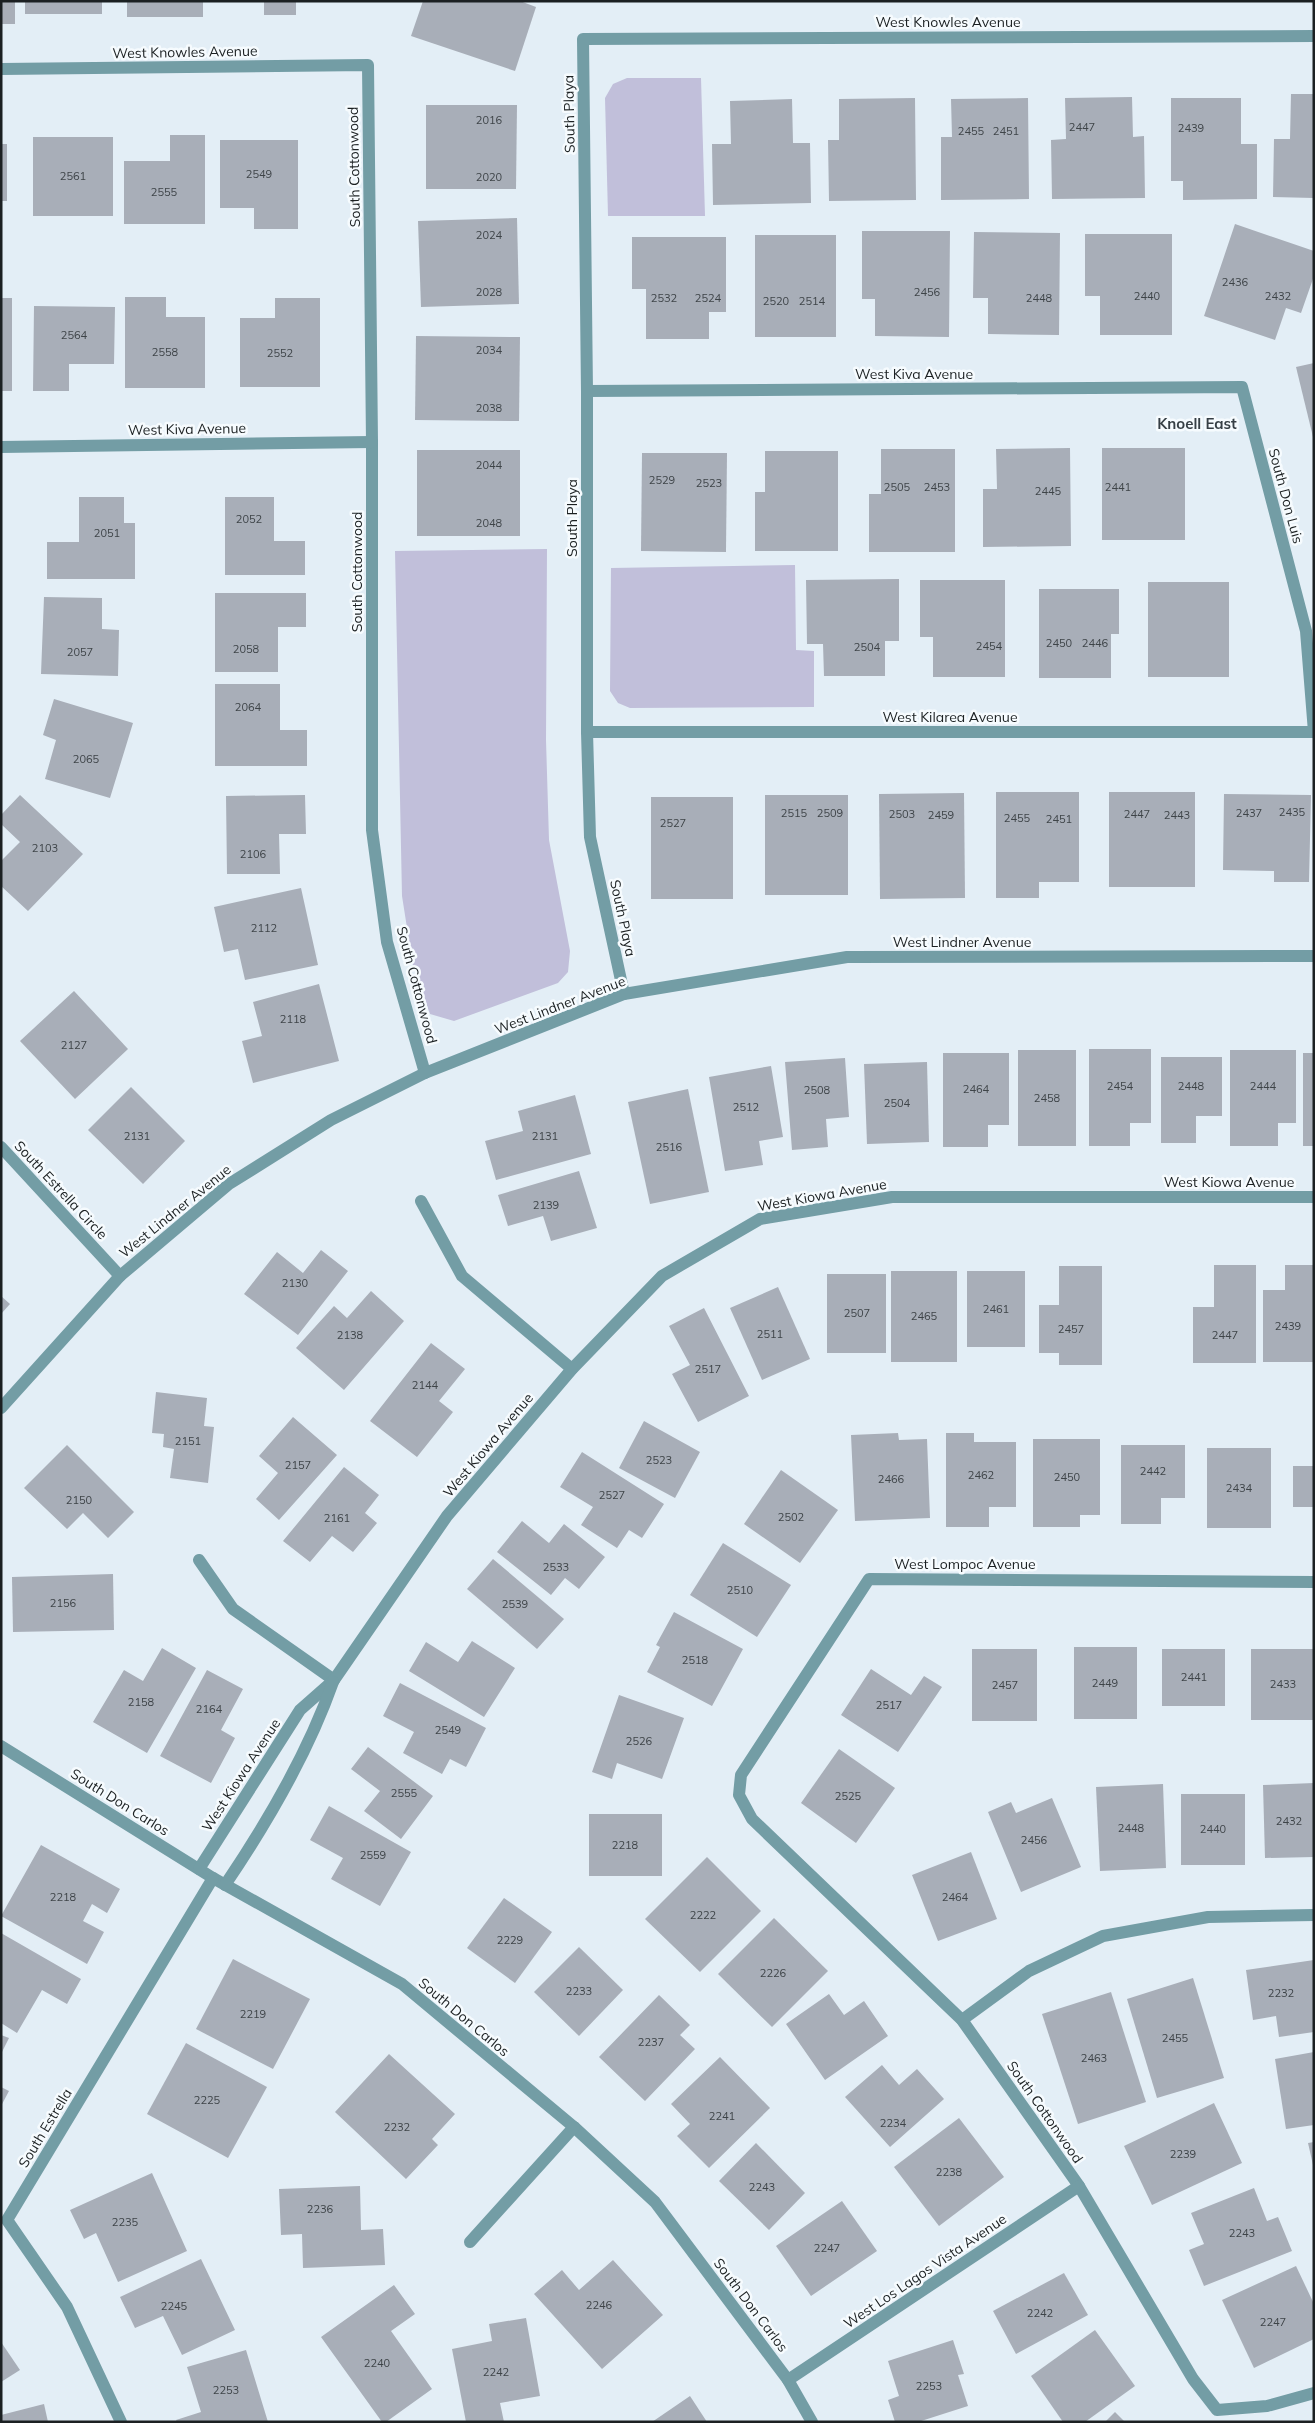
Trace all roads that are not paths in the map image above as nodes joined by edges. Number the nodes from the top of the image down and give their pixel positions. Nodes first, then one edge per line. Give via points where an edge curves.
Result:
1 (1314, 36) edge
2 (583, 39) joint
3 (368, 65) joint
4 (1, 69) edge
5 (1242, 387) joint
6 (587, 391) junction
7 (372, 442) junction
8 (1, 447) edge
9 (587, 732) junction
10 (1314, 732) edge
11 (1314, 956) edge
12 (624, 994) junction
13 (425, 1073) junction
14 (1, 1147) edge
15 (1314, 1197) edge
16 (421, 1201) dead end
17 (120, 1276) junction
18 (572, 1369) junction
19 (1, 1408) edge
20 (199, 1560) dead end
21 (1314, 1582) edge
22 (334, 1680) junction
23 (1, 1746) edge
24 (739, 1795) joint
25 (199, 1869) junction
26 (213, 1878) junction
27 (225, 1885) junction
28 (1314, 1915) edge
29 (962, 2020) junction
30 (574, 2127) junction
31 (1079, 2186) junction
32 (470, 2242) dead end
33 (788, 2380) junction
34 (1314, 2393) edge
35 (121, 2422) edge
36 (812, 2422) edge

1 - 2 street, West Knowles Avenue
2 - 6 street, South Playa
3 - 4 street, West Knowles Avenue
3 - 7 street, South Cottonwood
5 - 6 street, West Kiva Avenue
5 - 10 street, South Don Luis via 1306,631
6 - 9 street, South Playa
7 - 8 street, West Kiva Avenue
7 - 13 street, South Cottonwood via 372,830 387,942
9 - 10 street, West Kilarea Avenue
9 - 12 street, South Playa via 590,837
11 - 12 street, West Lindner Avenue via 847,957
12 - 13 street, West Lindner Avenue
13 - 17 street, West Lindner Avenue via 331,1120 229,1184
14 - 17 street, South Estrella Circle
15 - 18 street, West Kiowa Avenue via 892,1197 760,1219 662,1276
16 - 18 street via 462,1276
17 - 19 street, West Lindner Avenue
18 - 22 street, West Kiowa Avenue via 447,1516
20 - 22 street via 233,1609
21 - 24 street, West Lompoc Avenue via 869,1579 741,1775
22 - 25 street, West Kiowa Avenue via 300,1710
22 - 27 street, West Kiowa Avenue via 319,1724 247,1853
23 - 25 street, South Don Carlos
24 - 29 street, South Cottonwood via 752,1819
25 - 26 street, South Don Carlos
26 - 27 street, South Don Carlos
26 - 35 street, South Estrella via 7,2220 67,2307
27 - 30 street, South Don Carlos via 402,1984
28 - 29 street via 1208,1917 1103,1936 1029,1971
29 - 31 street, South Cottonwood
30 - 32 street
30 - 33 street, South Don Carlos via 654,2202
31 - 33 street, West Los Lagos Vista Avenue
31 - 34 street, South Cottonwood via 1193,2379 1217,2410 1267,2406
33 - 36 street, South Don Carlos

